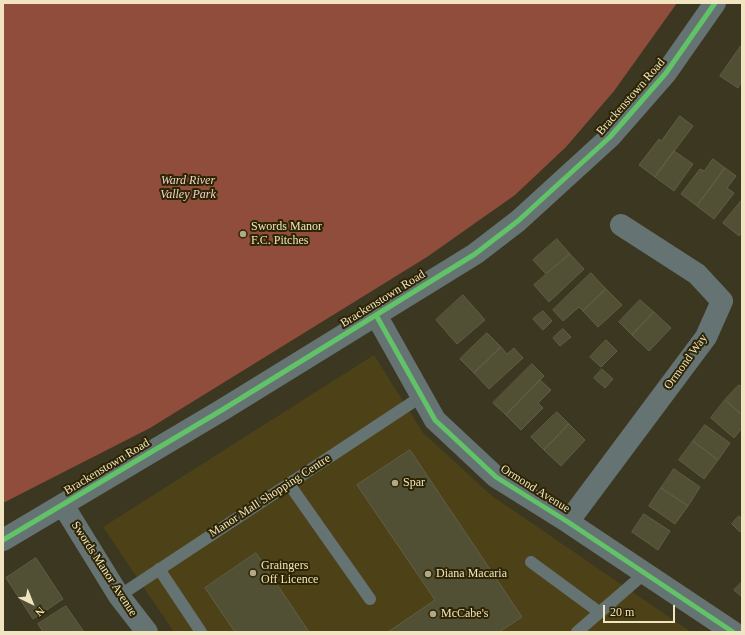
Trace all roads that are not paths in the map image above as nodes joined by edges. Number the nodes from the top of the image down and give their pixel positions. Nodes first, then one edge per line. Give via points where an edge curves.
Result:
1 (715, 3) edge
2 (621, 225) dead end
3 (376, 315) junction
4 (422, 396) junction
5 (289, 484) junction
6 (63, 505) junction
7 (568, 522) junction
8 (3, 540) edge
9 (531, 562) dead end
10 (159, 569) junction
11 (645, 573) junction
12 (119, 596) junction
13 (370, 599) dead end
14 (599, 612) junction
15 (147, 632) edge
16 (201, 632) edge
17 (577, 632) edge
18 (733, 632) edge

1 - 3 street, Brackenstown Road via 666,73 610,137 561,183 475,254
2 - 7 street, Ormond Way via 697,274 722,301 706,338
3 - 4 street, Ormond Avenue
3 - 6 street, Brackenstown Road
4 - 5 lane, Manor Mall Shopping Centre
4 - 7 street, Ormond Avenue via 435,420 496,477
5 - 10 lane, Manor Mall Shopping Centre
5 - 13 lane
6 - 8 street, Brackenstown Road
6 - 12 street, Swords Manor Avenue
7 - 11 street, Ormond Avenue
9 - 14 lane
10 - 12 lane, Manor Mall Shopping Centre
10 - 16 lane
11 - 14 lane
11 - 18 street, Ormond Avenue
12 - 15 street, Swords Manor Avenue
14 - 17 lane

